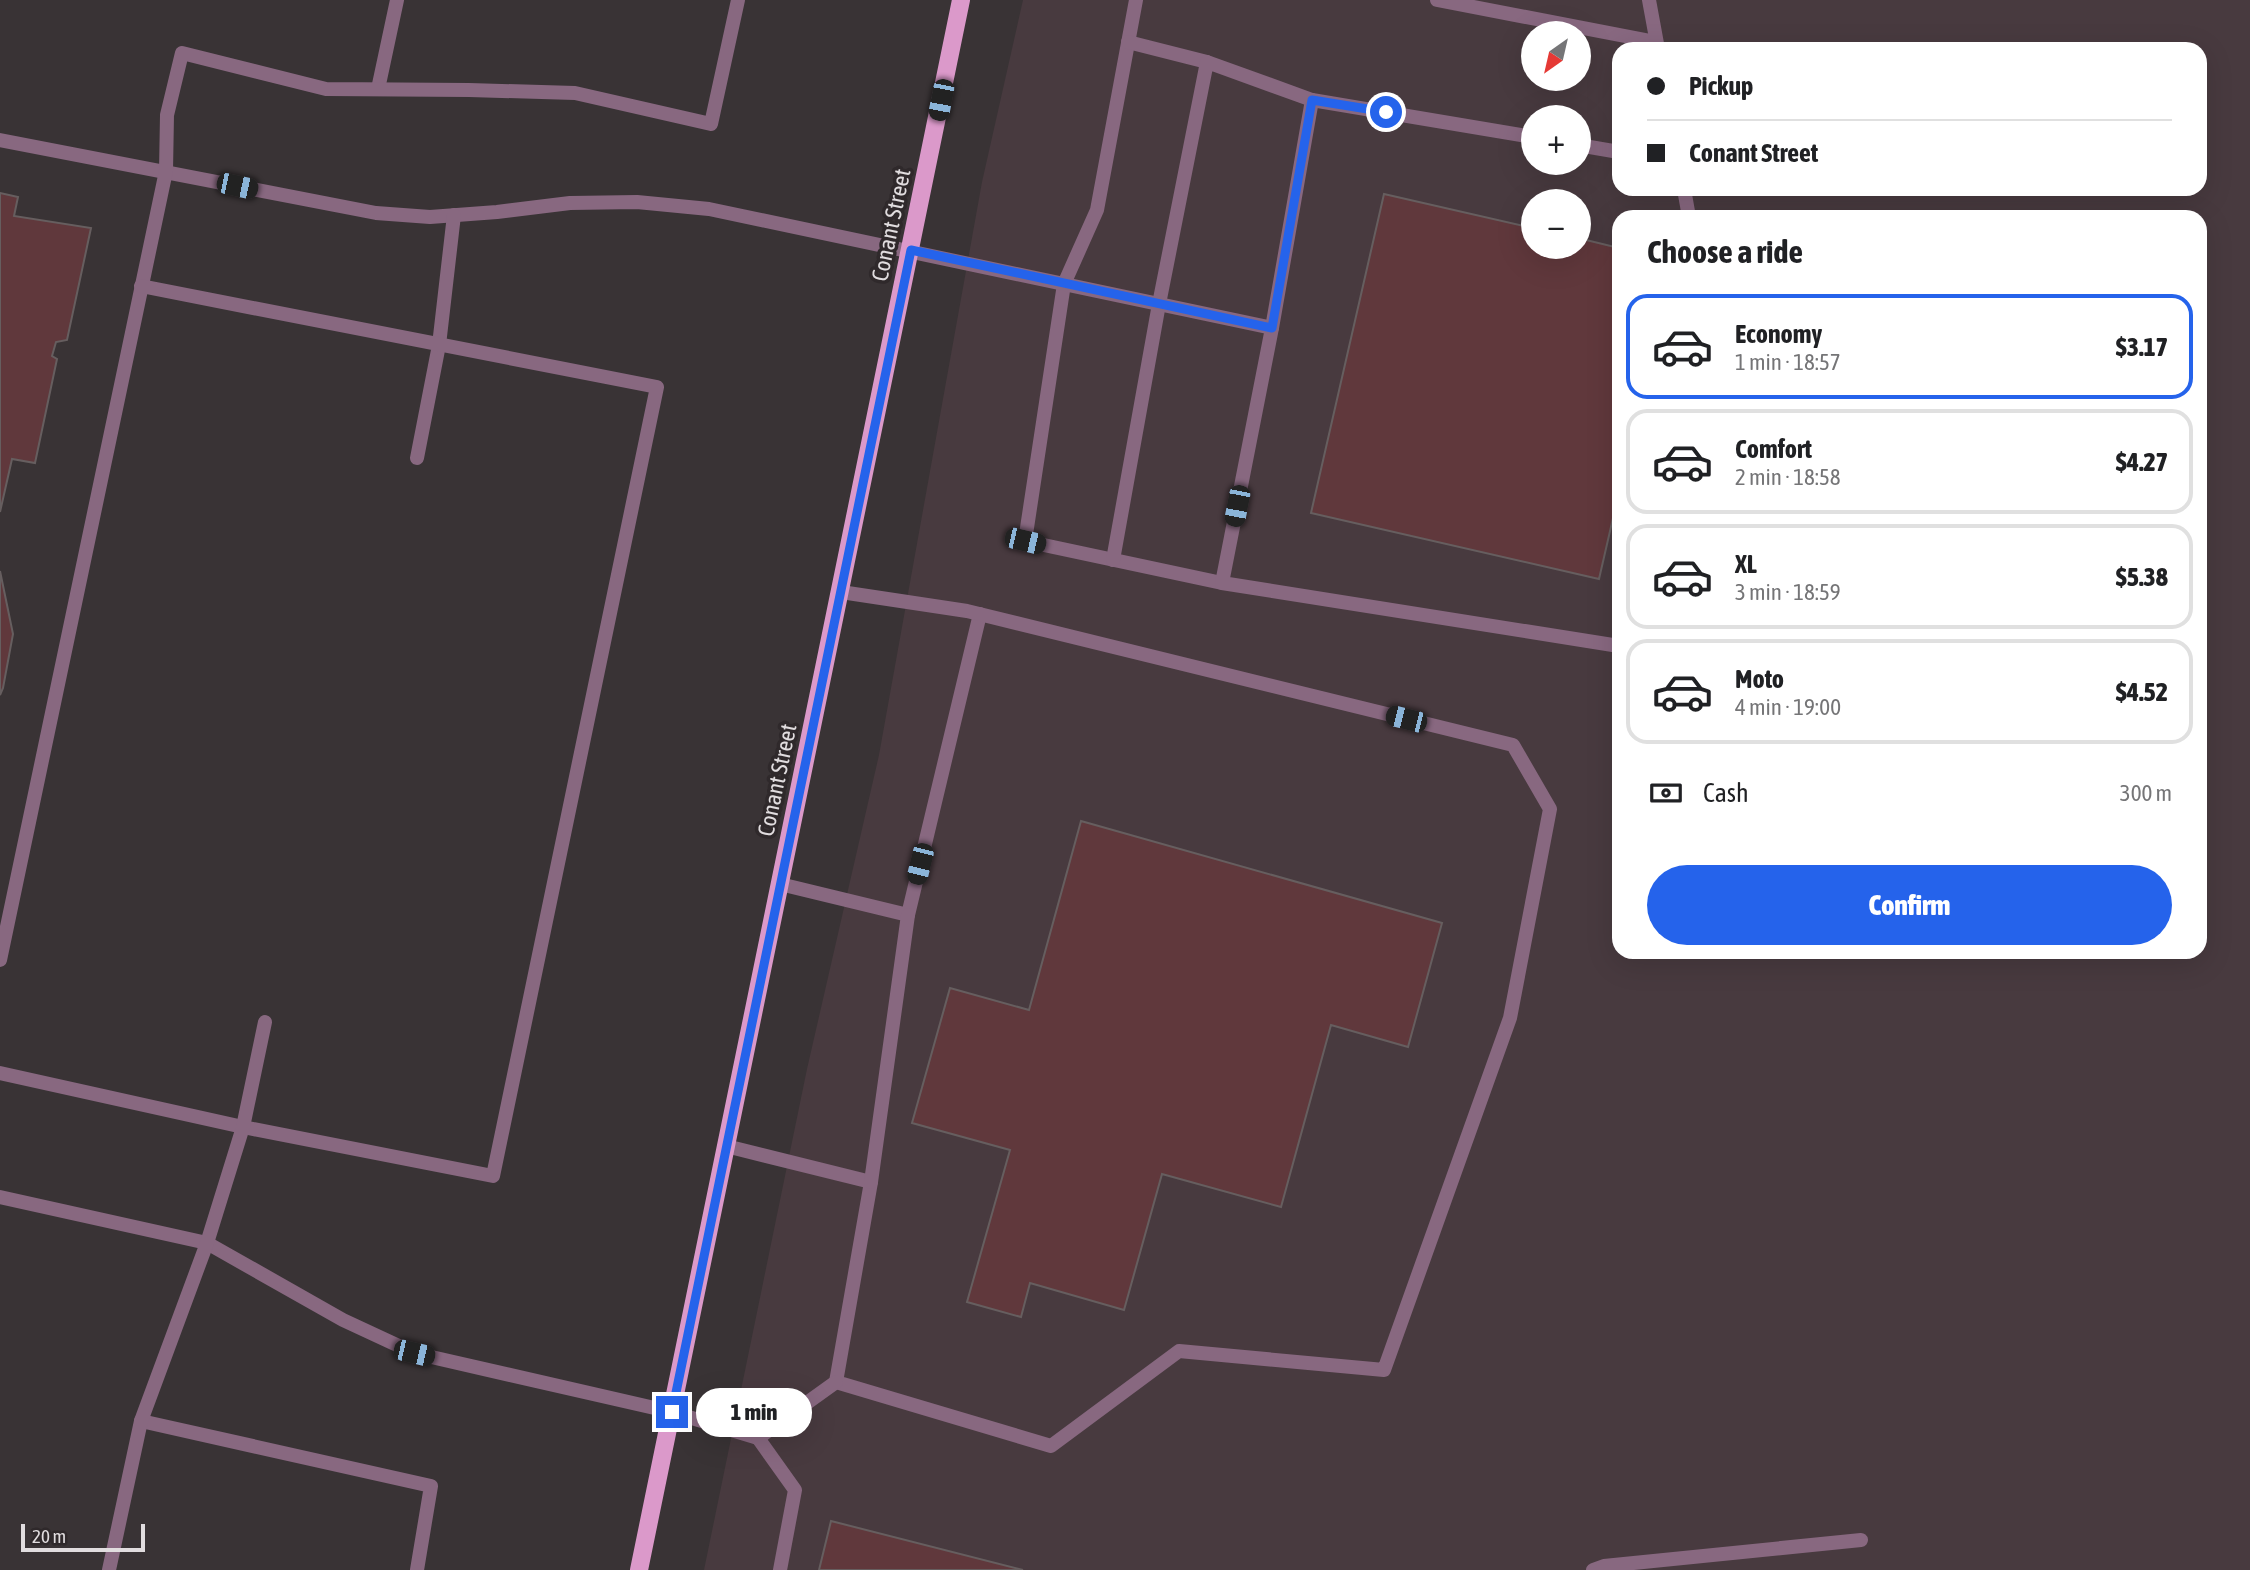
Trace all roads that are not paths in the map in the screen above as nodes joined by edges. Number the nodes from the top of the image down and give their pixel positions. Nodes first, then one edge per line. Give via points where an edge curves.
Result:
1 (397, 0) edge
2 (738, 0) edge
3 (961, 0) edge
4 (1136, 0) edge
5 (1437, 0) edge
6 (1649, 0) edge
7 (1128, 42) junction
8 (1638, 42) edge
9 (1656, 42) edge
10 (1206, 62) junction
11 (378, 89) junction
12 (1312, 100) junction
13 (1521, 135) edge
14 (0, 140) edge
15 (1591, 147) edge
16 (1612, 151) edge
17 (166, 171) junction
18 (454, 215) junction
19 (911, 250) junction
20 (1064, 284) junction
21 (141, 286) junction
22 (1158, 304) junction
23 (1272, 328) junction
24 (439, 345) junction
25 (417, 458) dead end
26 (1113, 560) junction
27 (1222, 583) junction
28 (841, 592) junction
29 (981, 614) junction
30 (1612, 645) edge
31 (780, 884) junction
32 (908, 915) junction
33 (0, 960) edge
34 (265, 1022) dead end
35 (0, 1073) edge
36 (243, 1127) junction
37 (726, 1146) junction
38 (871, 1182) junction
39 (0, 1196) edge
40 (207, 1243) junction
41 (836, 1382) junction
42 (672, 1412) junction
43 (141, 1421) junction
44 (758, 1438) junction
45 (1861, 1540) dead end
46 (109, 1570) edge
47 (417, 1570) edge
48 (639, 1570) edge
49 (780, 1570) edge
50 (1593, 1570) edge

1 - 11 lane
2 - 11 lane via 711,124 575,93
3 - 19 main road, Conant Street
4 - 7 lane
5 - 8 lane
6 - 9 lane
7 - 10 lane
7 - 20 lane via 1097,210
10 - 12 lane
10 - 22 lane
11 - 17 lane via 326,89 182,53 167,116
12 - 13 lane
12 - 23 lane
14 - 17 lane
15 - 16 lane
17 - 18 lane via 376,213
17 - 21 lane
18 - 19 lane via 570,203 636,202 709,209
18 - 24 lane
19 - 20 lane
19 - 28 main road, Conant Street
20 - 22 lane
20 - 26 lane via 1025,541
21 - 24 lane
21 - 33 lane
22 - 23 lane
22 - 26 lane
23 - 27 lane
24 - 25 lane
24 - 36 lane via 657,387 493,1176
26 - 27 lane
27 - 30 lane
28 - 29 lane
28 - 31 main road, Conant Street
29 - 32 lane
29 - 41 lane via 1513,745 1550,809 1510,1018 1384,1370 1180,1351 1051,1446
31 - 32 lane
31 - 37 main road, Conant Street
32 - 38 lane
34 - 36 lane
35 - 36 lane
36 - 40 lane
37 - 38 lane
37 - 42 main road, Conant Street
38 - 41 lane
39 - 40 lane
40 - 42 lane via 343,1320 414,1353
40 - 43 lane
41 - 44 lane
42 - 44 lane
42 - 48 main road, Conant Street
43 - 46 lane
43 - 47 lane via 431,1486
44 - 49 lane via 795,1490
45 - 50 lane

